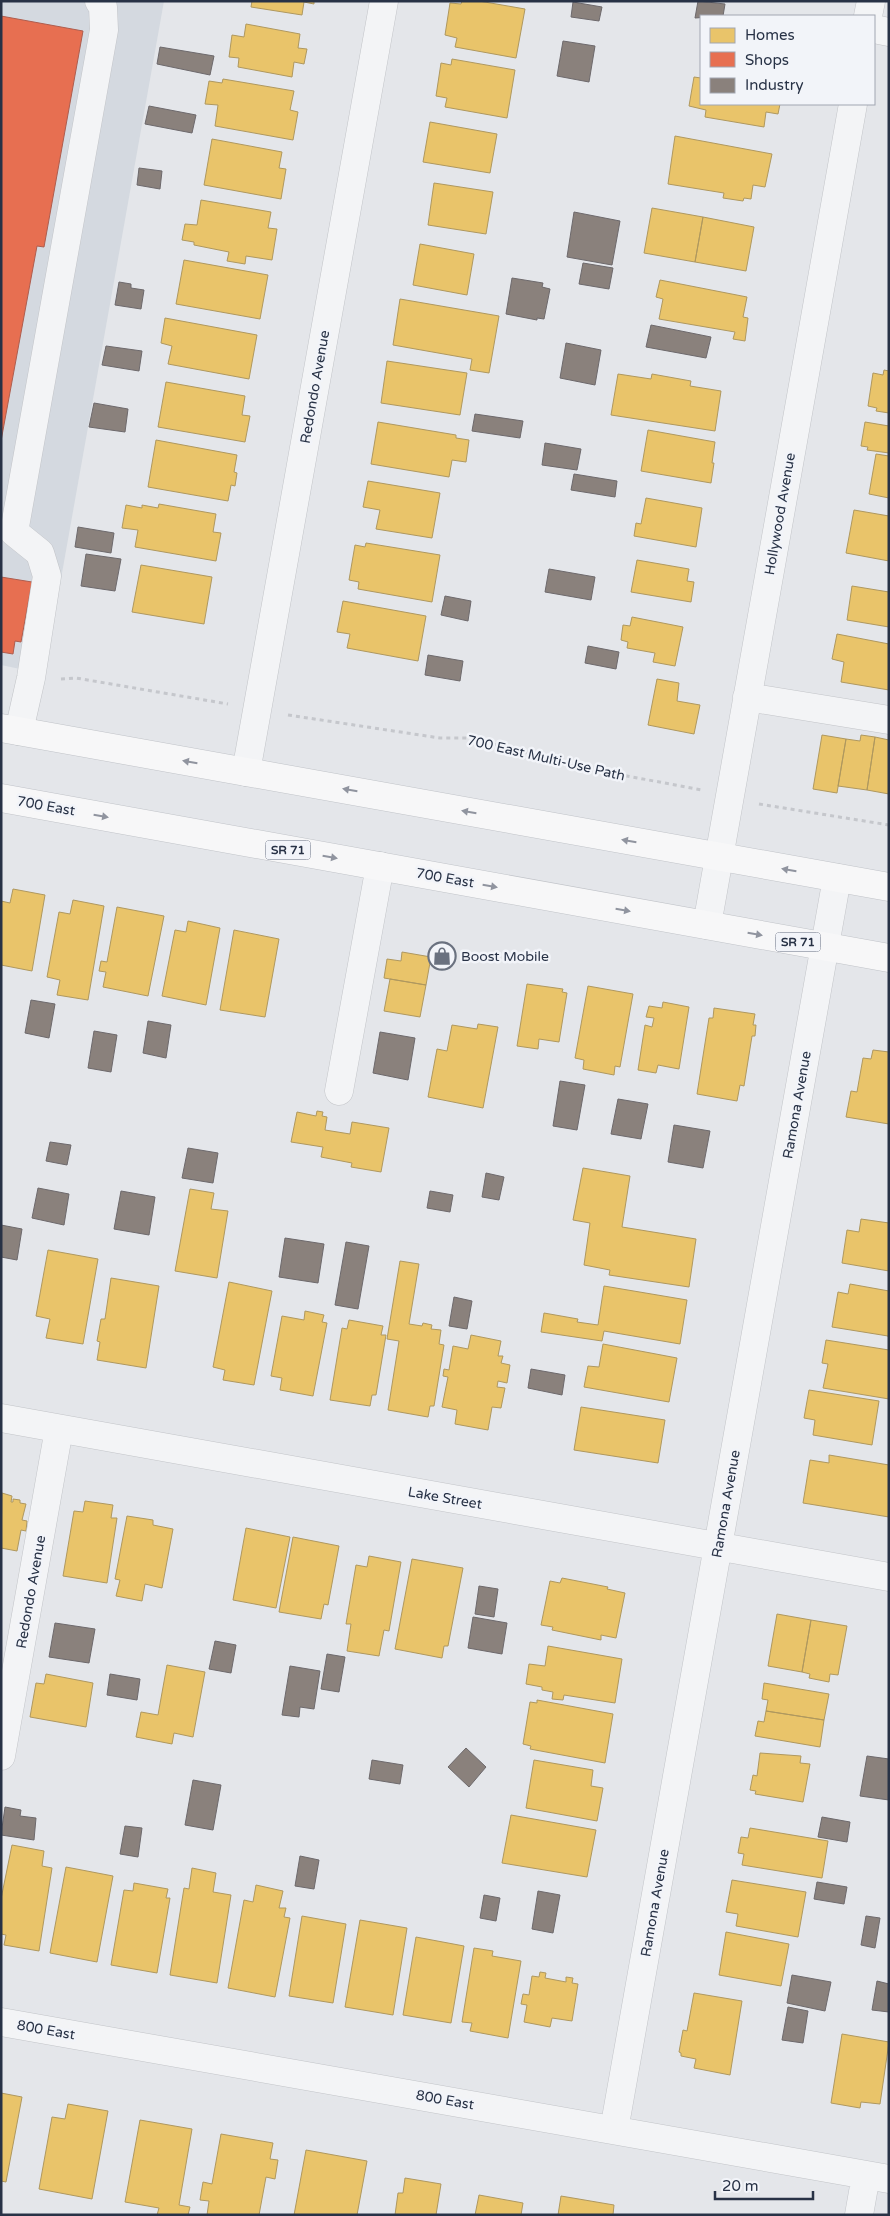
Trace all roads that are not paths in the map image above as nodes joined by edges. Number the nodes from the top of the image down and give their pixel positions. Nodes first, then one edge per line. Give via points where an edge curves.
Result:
1 (99, 1) edge
2 (384, 1) edge
3 (871, 1) edge
4 (868, 15) edge
5 (875, 29) edge
6 (889, 32) edge
7 (852, 105) edge
8 (747, 697) junction
9 (889, 720) edge
10 (10, 730) edge
11 (246, 772) junction
12 (1, 798) edge
13 (719, 857) junction
14 (380, 866) junction
15 (837, 878) junction
16 (889, 887) edge
17 (707, 925) junction
18 (825, 946) junction
19 (889, 958) edge
20 (339, 1092) dead end
21 (1, 1418) edge
22 (59, 1429) junction
23 (718, 1546) junction
24 (889, 1577) edge
25 (1, 1756) edge
26 (1, 2022) edge
27 (614, 2130) junction
28 (877, 2177) edge
29 (859, 2215) edge

1 - 10 street via 103,7 104,30 14,532 40,552 47,576 31,678
2 - 11 street, Redondo Avenue
3 - 4 street
5 - 6 street
7 - 8 street, Hollywood Avenue
8 - 9 street
8 - 13 street, Hollywood Avenue
11 -> 10 main road
13 -> 11 main road
12 -> 14 main road, 700 East / SR 71
15 -> 13 main road
13 - 17 street, Hollywood Avenue
14 -> 17 main road, 700 East / SR 71
14 - 20 street
15 - 16 main road
15 - 18 street, Ramona Avenue
17 -> 18 main road, 700 East / SR 71
18 - 19 main road, 700 East / SR 71
18 - 23 street, Ramona Avenue
21 - 22 street, Lake Street
22 - 23 street, Lake Street
22 - 25 street, Redondo Avenue
23 - 24 street, Lake Street
23 - 27 street, Ramona Avenue
26 - 27 street, 800 East
27 - 28 street, 800 East
28 - 29 street

